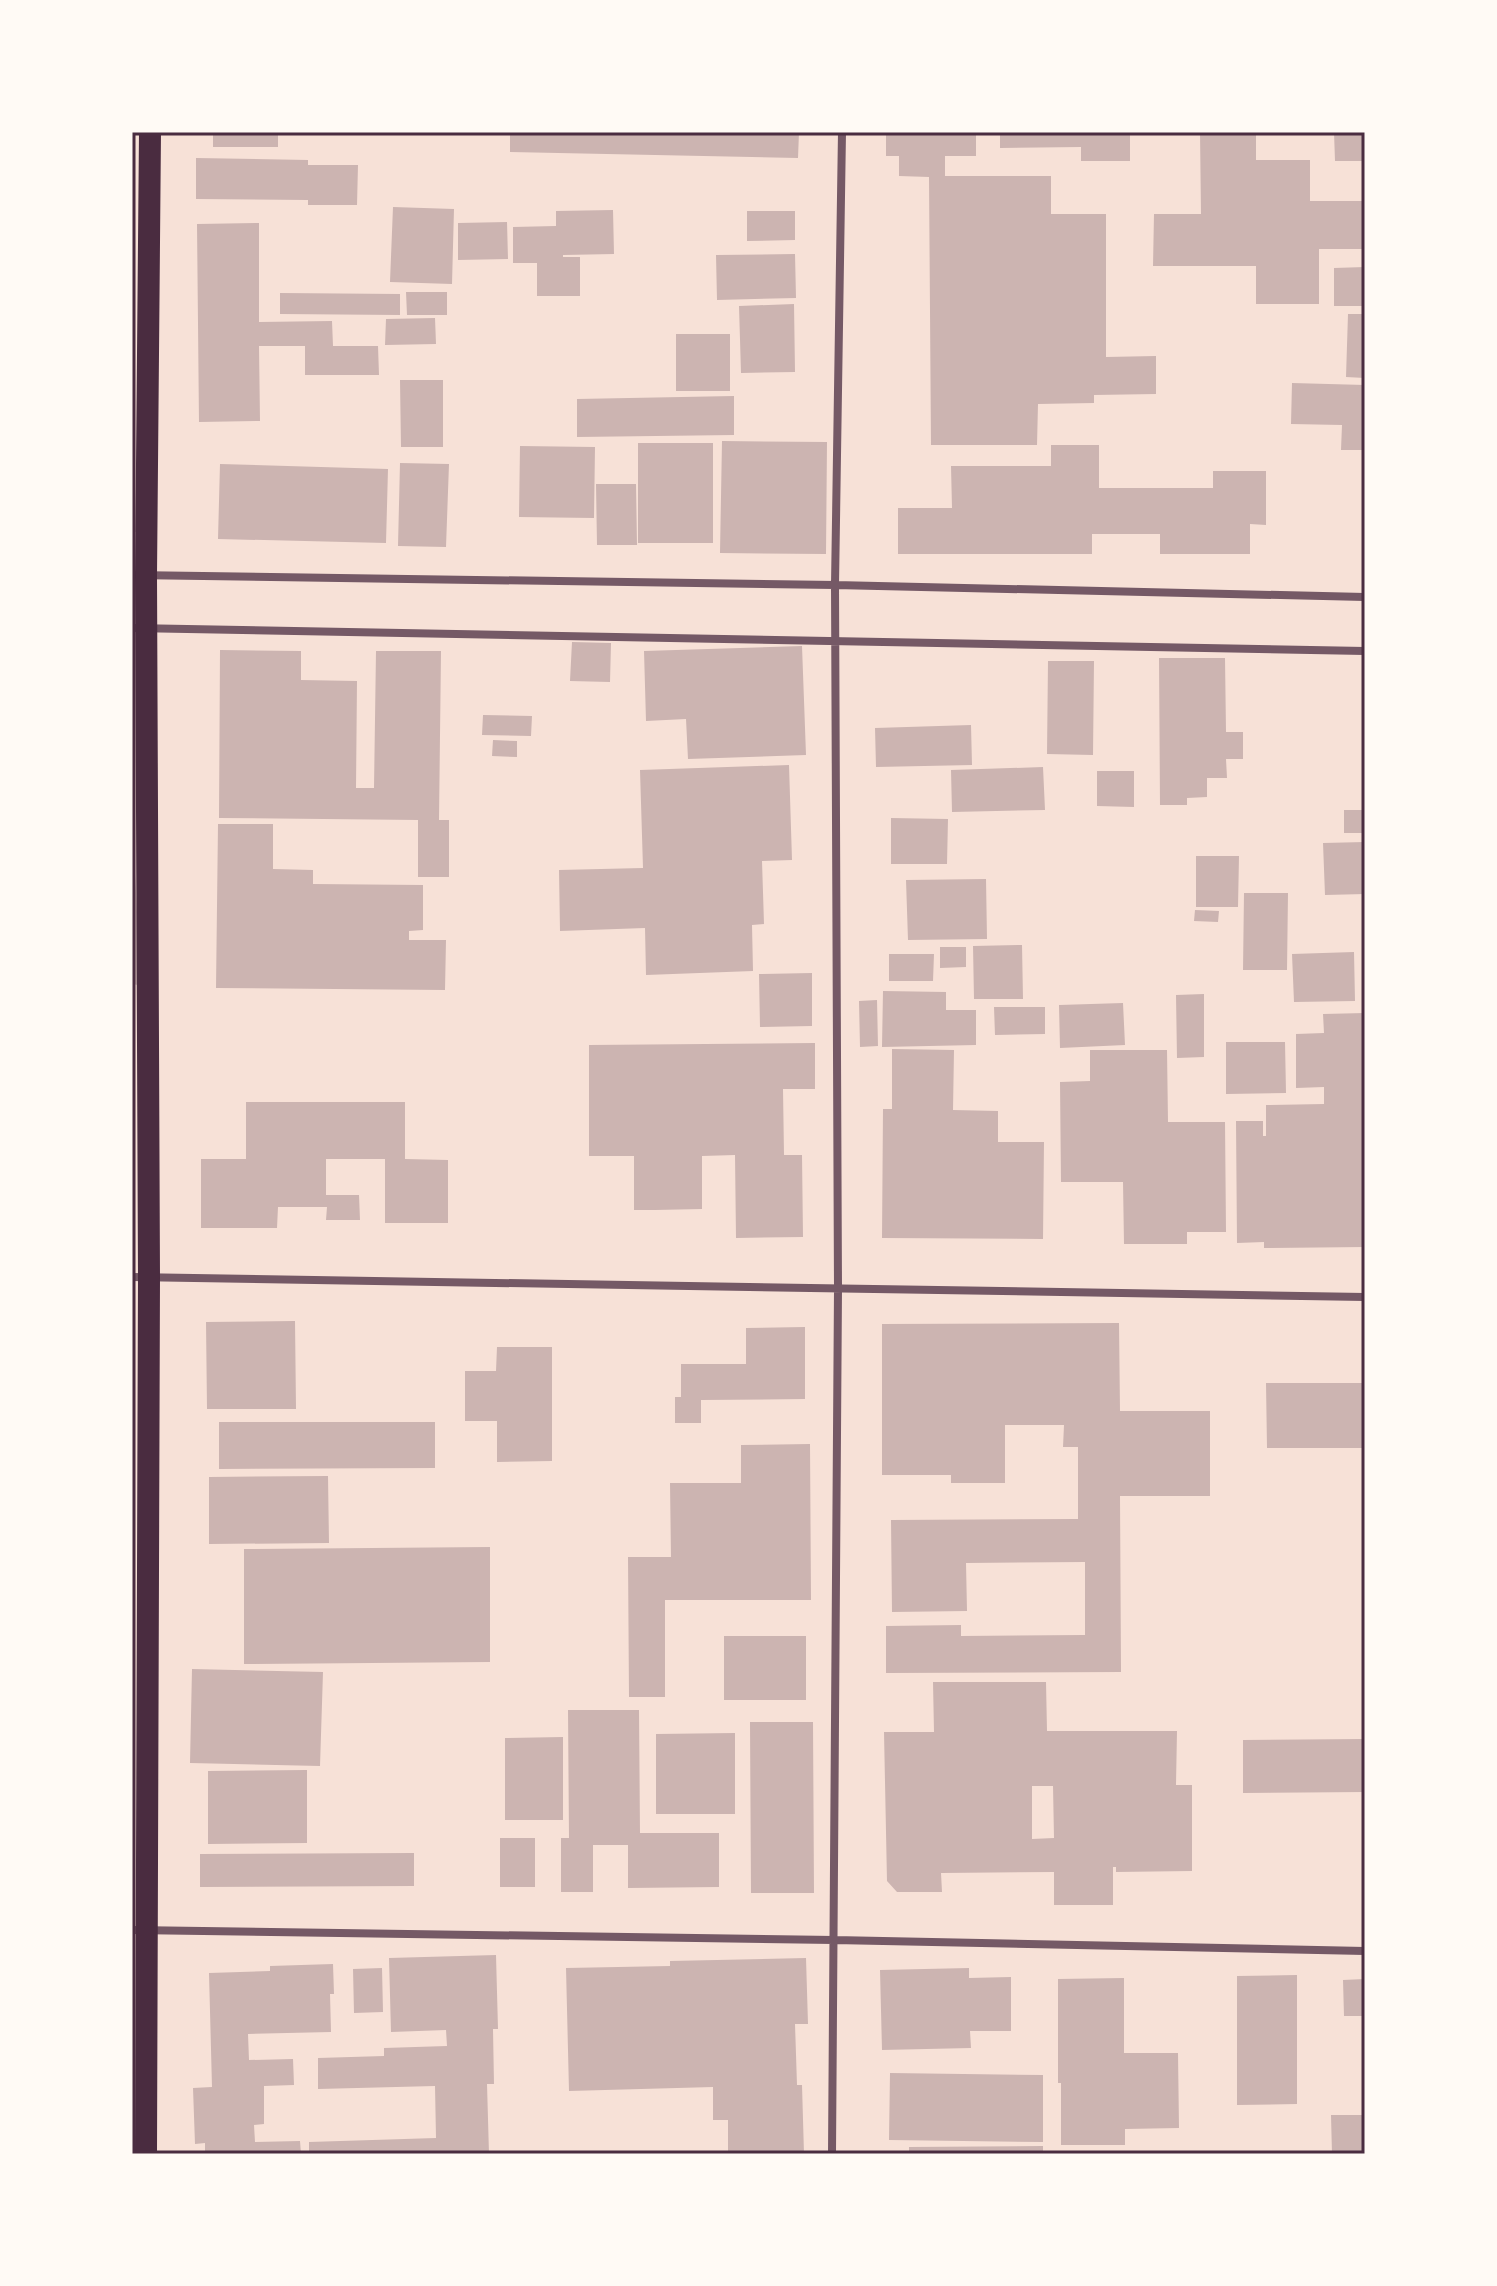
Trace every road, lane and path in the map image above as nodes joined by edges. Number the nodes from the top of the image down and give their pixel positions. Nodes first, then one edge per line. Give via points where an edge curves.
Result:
1 (150, 132) edge
2 (842, 132) edge
3 (139, 576) edge
4 (835, 585) junction
5 (1365, 597) edge
6 (139, 629) edge
7 (836, 641) junction
8 (1365, 651) edge
9 (141, 1277) edge
10 (838, 1289) junction
11 (1365, 1297) edge
12 (139, 1930) edge
13 (834, 1940) junction
14 (1365, 1951) edge
15 (146, 2154) edge
16 (832, 2154) edge

1 - 3 highway
2 - 4 street
3 - 4 street
3 - 6 highway
4 - 5 street
4 - 7 street
6 - 7 street
6 - 9 highway
7 - 8 street
7 - 10 street
9 - 10 street
9 - 12 highway
10 - 11 street
10 - 13 street
12 - 13 street
12 - 15 highway
13 - 14 street
13 - 16 street

